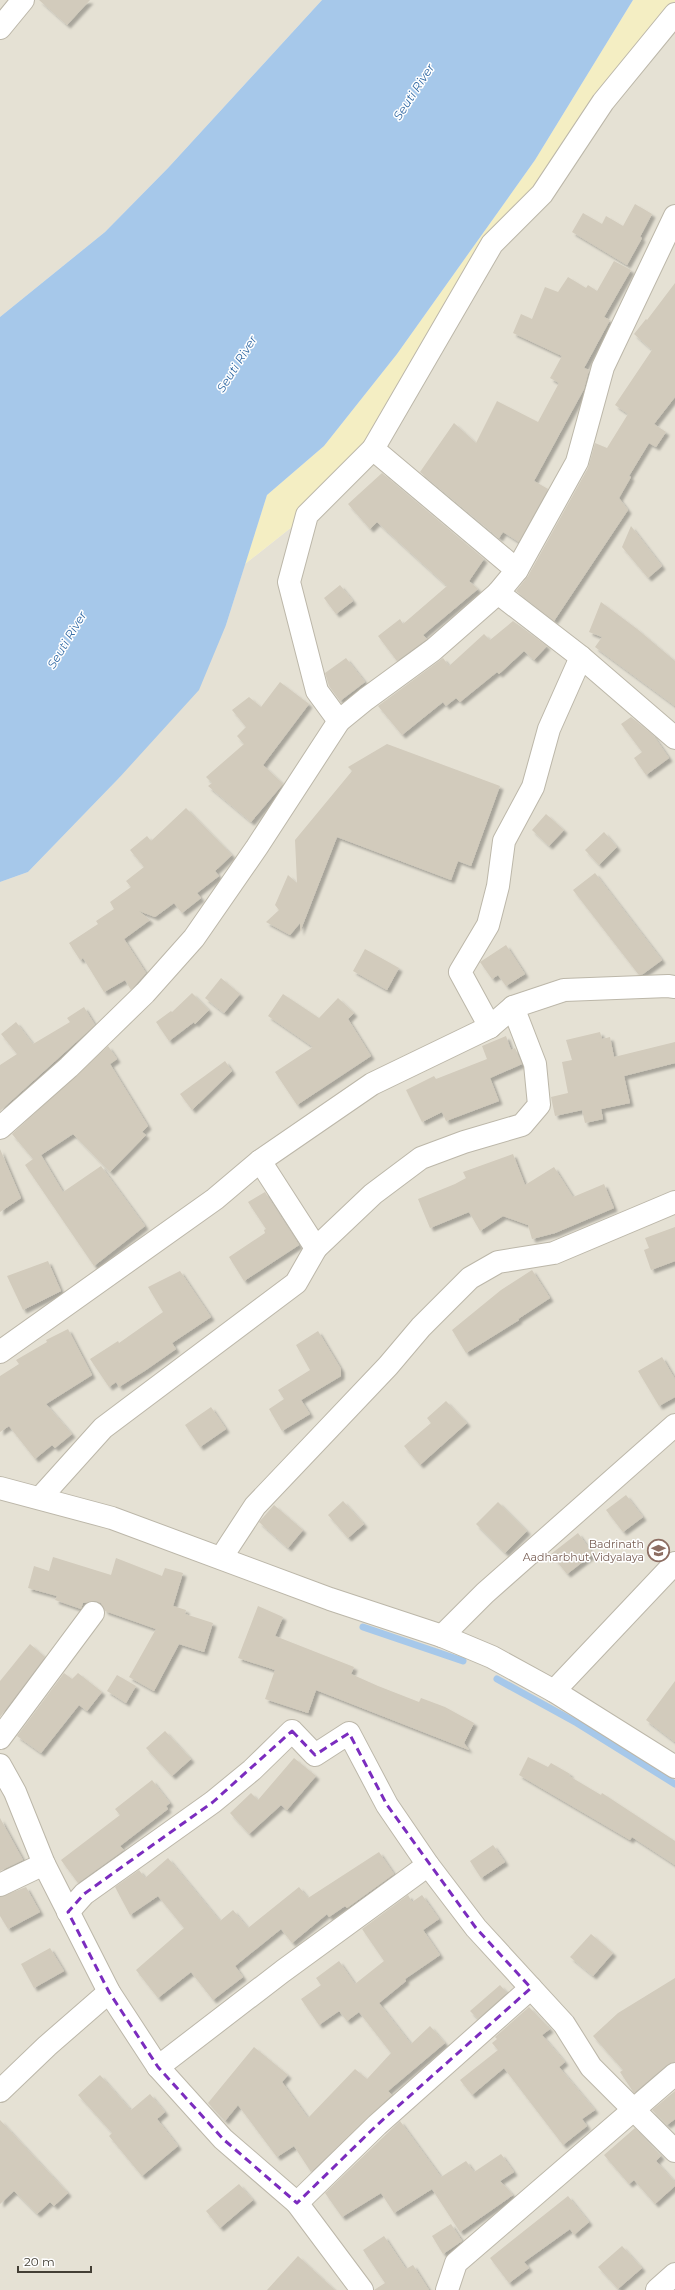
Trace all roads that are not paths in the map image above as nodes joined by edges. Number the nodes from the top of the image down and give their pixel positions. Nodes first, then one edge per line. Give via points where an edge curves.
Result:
1 (23, 0) edge
2 (675, 14) edge
3 (0, 28) edge
4 (675, 216) edge
5 (373, 449) junction
6 (517, 570) junction
7 (498, 593) junction
8 (581, 657) junction
9 (340, 720) junction
10 (675, 738) edge
11 (675, 987) edge
12 (513, 1007) junction
13 (490, 1027) junction
14 (0, 1128) edge
15 (260, 1161) junction
16 (675, 1202) edge
17 (316, 1248) junction
18 (0, 1352) edge
19 (675, 1424) edge
20 (0, 1488) edge
21 (40, 1498) junction
22 (221, 1558) junction
23 (675, 1563) edge
24 (93, 1614) dead end
25 (442, 1636) junction
26 (554, 1691) junction
27 (0, 1738) edge
28 (0, 1765) edge
29 (675, 1767) edge
30 (44, 1864) junction
31 (428, 1865) junction
32 (0, 1885) edge
33 (68, 1912) junction
34 (531, 1988) junction
35 (109, 1992) junction
36 (158, 2067) junction
37 (675, 2074) edge
38 (0, 2091) edge
39 (632, 2110) junction
40 (675, 2151) edge
41 (297, 2203) junction
42 (675, 2274) edge
43 (362, 2290) edge
44 (447, 2290) edge
45 (657, 2290) edge

1 - 3 street
2 - 5 street via 603,102 542,194 492,244
4 - 6 street via 604,366 577,462
5 - 6 street
5 - 9 street via 306,515 289,582 317,691
6 - 7 street
7 - 8 street
7 - 9 street via 433,650
8 - 10 street
8 - 13 street via 549,729 532,786 504,841 498,886 488,925 460,972
9 - 14 street via 194,938 145,993 75,1062
11 - 12 street via 564,990
12 - 13 street
12 - 17 street via 534,1064 539,1105 522,1125 421,1158 373,1194
13 - 15 street via 372,1084
15 - 17 street
15 - 18 street via 215,1199
16 - 22 street via 554,1252 498,1262 470,1278 421,1327 388,1366 255,1506
17 - 21 street via 296,1283 104,1428
19 - 25 street via 491,1588
20 - 21 street
21 - 22 street via 112,1518
22 - 25 street via 330,1599
23 - 26 street
24 - 27 street
25 - 26 street via 492,1657
26 - 29 street
28 - 30 street via 15,1792
30 - 32 street
30 - 33 street
31 - 33 street via 387,1805 349,1733 315,1755 292,1730 252,1770 213,1802 84,1894
31 - 34 street via 476,1928
31 - 36 street via 283,1970
33 - 35 street
34 - 39 street via 564,2024 591,2067
34 - 41 street via 377,2125
35 - 36 street
35 - 38 street via 46,2046
36 - 41 street via 223,2139
37 - 39 street
39 - 40 street
39 - 44 street via 456,2263
41 - 43 street
42 - 45 street

